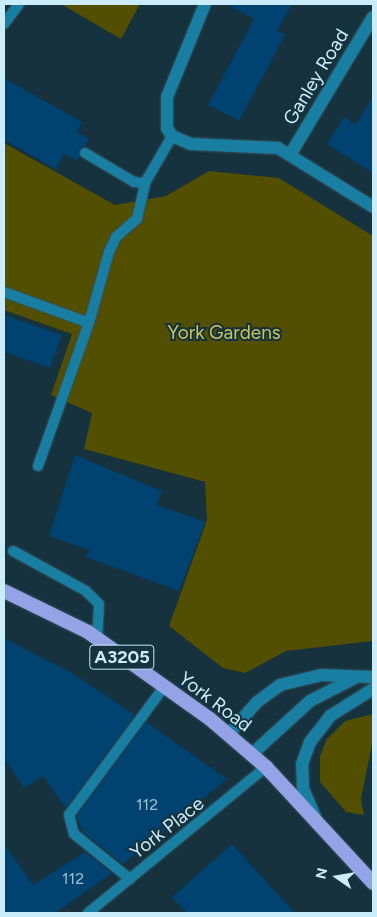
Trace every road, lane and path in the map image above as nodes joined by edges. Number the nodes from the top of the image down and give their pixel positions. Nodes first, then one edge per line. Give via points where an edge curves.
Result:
1 (19, 4) edge
2 (205, 4) edge
3 (373, 17) edge
4 (4, 24) edge
5 (172, 136) junction
6 (86, 153) dead end
7 (290, 155) junction
8 (144, 183) junction
9 (373, 206) edge
10 (4, 292) edge
11 (89, 322) junction
12 (38, 466) dead end
13 (13, 551) dead end
14 (4, 591) edge
15 (97, 639) junction
16 (373, 677) edge
17 (356, 678) junction
18 (164, 687) junction
19 (373, 689) edge
20 (229, 734) junction
21 (252, 754) junction
22 (266, 767) junction
23 (317, 821) junction
24 (130, 879) junction
25 (373, 883) edge
26 (88, 913) edge

1 - 4 lane
2 - 5 street via 167,98 165,113
3 - 7 street, Ganley Road
5 - 7 street via 191,144 278,148
5 - 8 lane
6 - 8 lane
7 - 9 street
8 - 11 lane via 138,219 116,236
10 - 11 lane
11 - 12 lane
13 - 15 lane via 86,591 99,604
14 - 15 highway, York Road / A3205
15 - 18 highway, York Road / A3205
16 - 17 street
17 - 20 street via 321,675 280,685 257,702
17 - 21 street via 310,701
18 - 20 highway, York Road / A3205
18 - 24 lane via 69,815 74,834
19 - 23 street via 330,716 310,742 302,764 303,788
20 - 21 highway, York Road / A3205
21 - 22 highway, York Road / A3205
22 - 23 highway, York Road / A3205
22 - 24 lane, York Place
23 - 25 highway, York Road / A3205
24 - 26 lane, York Place

